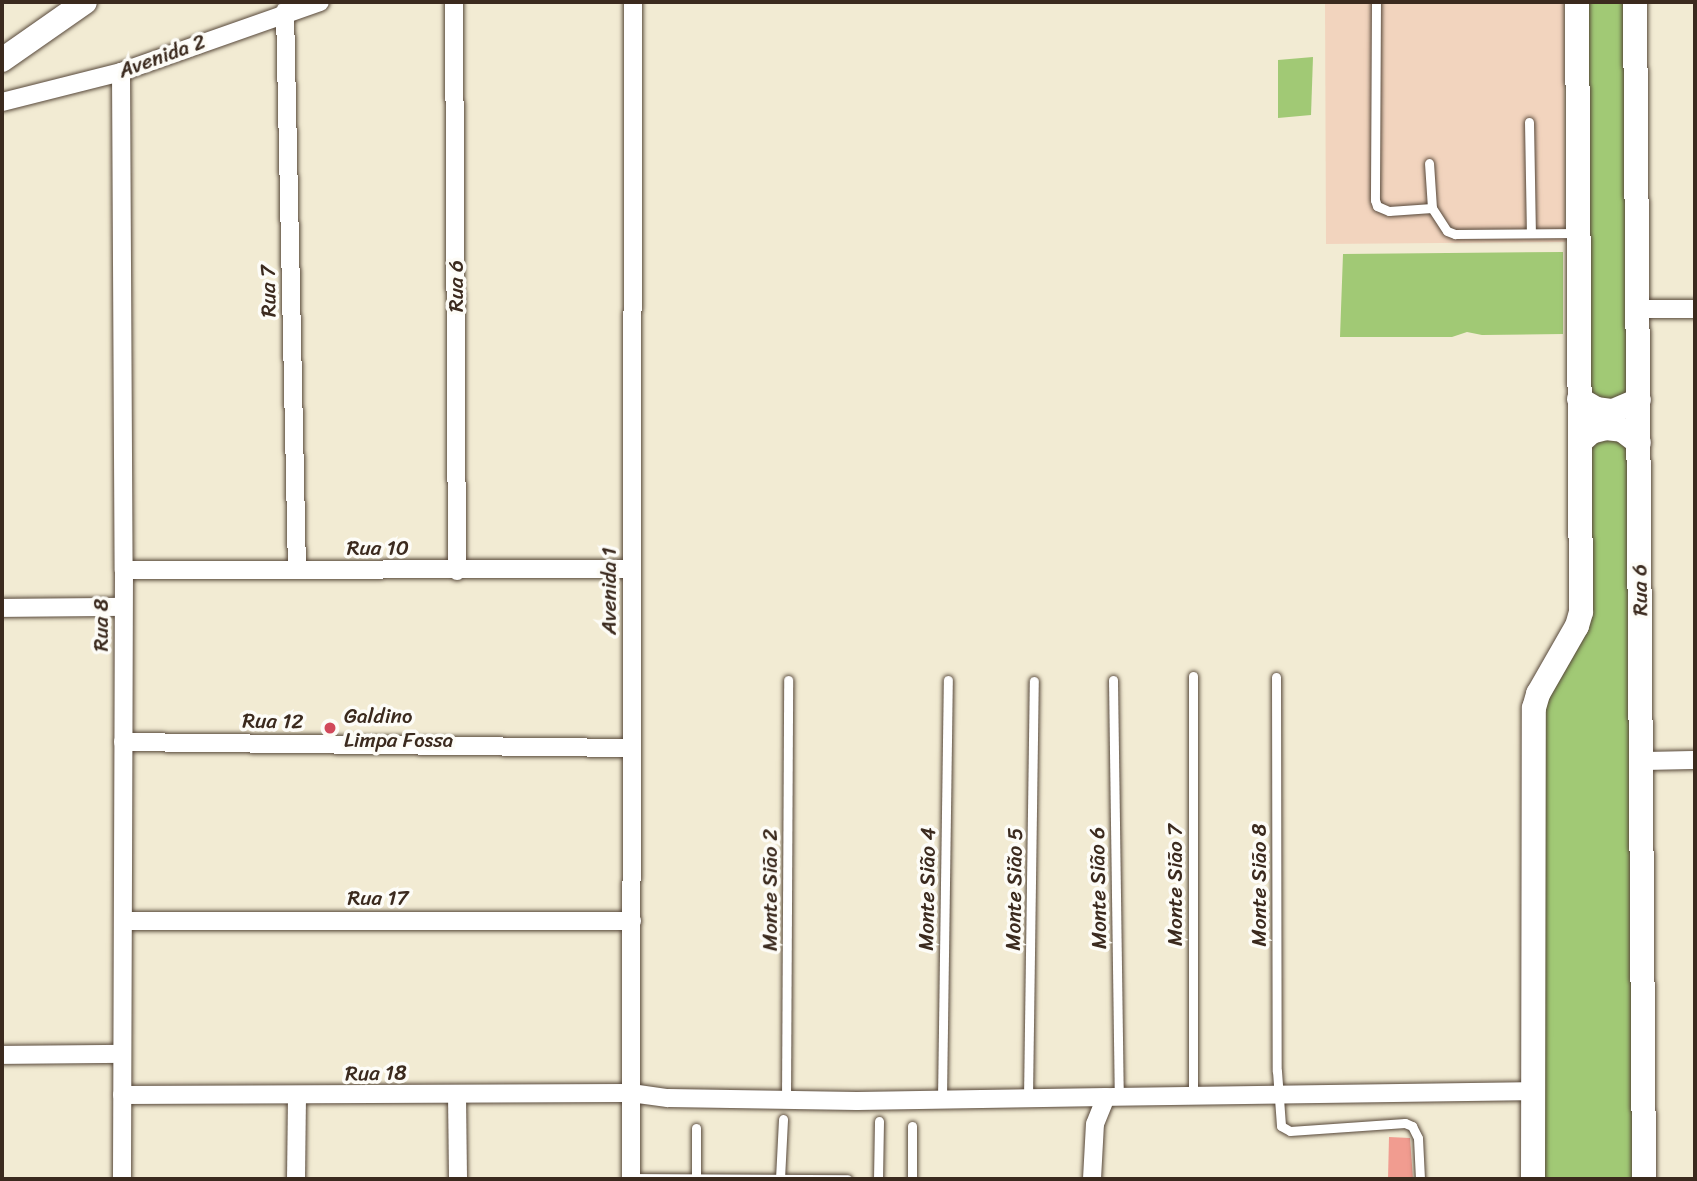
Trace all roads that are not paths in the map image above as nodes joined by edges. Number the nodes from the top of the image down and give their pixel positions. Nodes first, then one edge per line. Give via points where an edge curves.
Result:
1 (85, 2) edge
2 (320, 2) edge
3 (454, 2) edge
4 (633, 2) edge
5 (1376, 2) edge
6 (1577, 2) edge
7 (1635, 2) edge
8 (285, 11) junction
9 (2, 60) edge
10 (121, 72) junction
11 (2, 102) edge
12 (1529, 122) dead end
13 (1429, 163) dead end
14 (1432, 208) junction
15 (1531, 233) junction
16 (1578, 233) junction
17 (1638, 309) junction
18 (1695, 309) edge
19 (1579, 399) junction
20 (1639, 400) junction
21 (1580, 442) junction
22 (1639, 443) junction
23 (631, 569) junction
24 (124, 570) junction
25 (297, 570) junction
26 (457, 571) junction
27 (123, 607) junction
28 (2, 608) edge
29 (1193, 676) dead end
30 (1276, 677) dead end
31 (788, 680) dead end
32 (948, 680) dead end
33 (1113, 680) dead end
34 (1034, 681) dead end
35 (123, 742) junction
36 (632, 748) junction
37 (1695, 760) edge
38 (1642, 761) junction
39 (124, 921) junction
40 (632, 921) junction
41 (122, 1054) junction
42 (2, 1055) edge
43 (1533, 1091) junction
44 (631, 1093) junction
45 (1279, 1093) junction
46 (1193, 1094) junction
47 (122, 1095) junction
48 (457, 1095) junction
49 (297, 1096) junction
50 (1113, 1096) junction
51 (1028, 1097) junction
52 (942, 1099) junction
53 (786, 1100) junction
54 (783, 1119) dead end
55 (878, 1121) dead end
56 (912, 1126) dead end
57 (696, 1128) dead end
58 (696, 1178) edge
59 (122, 1179) edge
60 (296, 1179) edge
61 (458, 1179) edge
62 (631, 1179) edge
63 (780, 1179) edge
64 (847, 1179) edge
65 (878, 1179) edge
66 (912, 1179) edge
67 (1092, 1179) edge
68 (1420, 1179) edge
69 (1533, 1179) edge
70 (1644, 1179) edge

1 - 9 street
2 - 8 street, Avenida 2
3 - 26 street, Rua 6
4 - 23 street, Avenida 1
5 - 14 lane via 1375,200 1389,211
6 - 16 street
7 - 17 street, Rua 6
8 - 10 street, Avenida 2
8 - 25 street, Rua 7
10 - 11 street, Avenida 2
10 - 24 street, Rua 8
12 - 15 lane
13 - 14 lane
14 - 15 lane via 1447,231 1455,234
15 - 16 lane
16 - 19 street
17 - 18 street
17 - 20 street, Rua 6
19 - 20 street via 1604,411
19 - 21 street
20 - 22 street, Rua 6
21 - 22 street via 1591,432 1606,428 1622,430
21 - 43 street via 1580,618 1534,708
22 - 38 street, Rua 6
23 - 26 street, Rua 10
23 - 36 street, Avenida 1
24 - 25 street, Rua 10
24 - 27 street, Rua 8
25 - 26 street, Rua 10
27 - 28 street
27 - 35 street, Rua 8
29 - 46 lane, Monte Sião 7
30 - 45 lane, Monte Sião 8
31 - 53 lane, Monte Sião 2
32 - 52 lane, Monte Sião 4
33 - 50 lane, Monte Sião 6
34 - 51 lane, Monte Sião 5
35 - 36 street, Rua 12
35 - 39 street, Rua 8
36 - 40 street, Avenida 1
37 - 38 street
38 - 70 street, Rua 6
39 - 40 street, Rua 17
39 - 41 street, Rua 8
40 - 44 street, Avenida 1
41 - 42 street
41 - 47 street, Rua 8
43 - 45 street, Rua 18
43 - 69 street
44 - 48 street, Rua 18
44 - 53 street, Rua 18
44 - 62 street, Avenida 1
45 - 46 street, Rua 18
45 - 68 lane, Monte Sião 8 via 1281,1123 1287,1130 1412,1126 1418,1138
46 - 50 street, Rua 18
47 - 49 street, Rua 18
47 - 59 street, Rua 8
48 - 49 street, Rua 18
48 - 61 street
49 - 60 street
50 - 51 street, Rua 18
50 - 67 street via 1095,1124
51 - 52 street, Rua 18
52 - 53 street, Rua 18
54 - 63 lane
55 - 65 lane
56 - 66 lane
57 - 58 lane
58 - 62 lane
58 - 63 lane
63 - 64 lane

